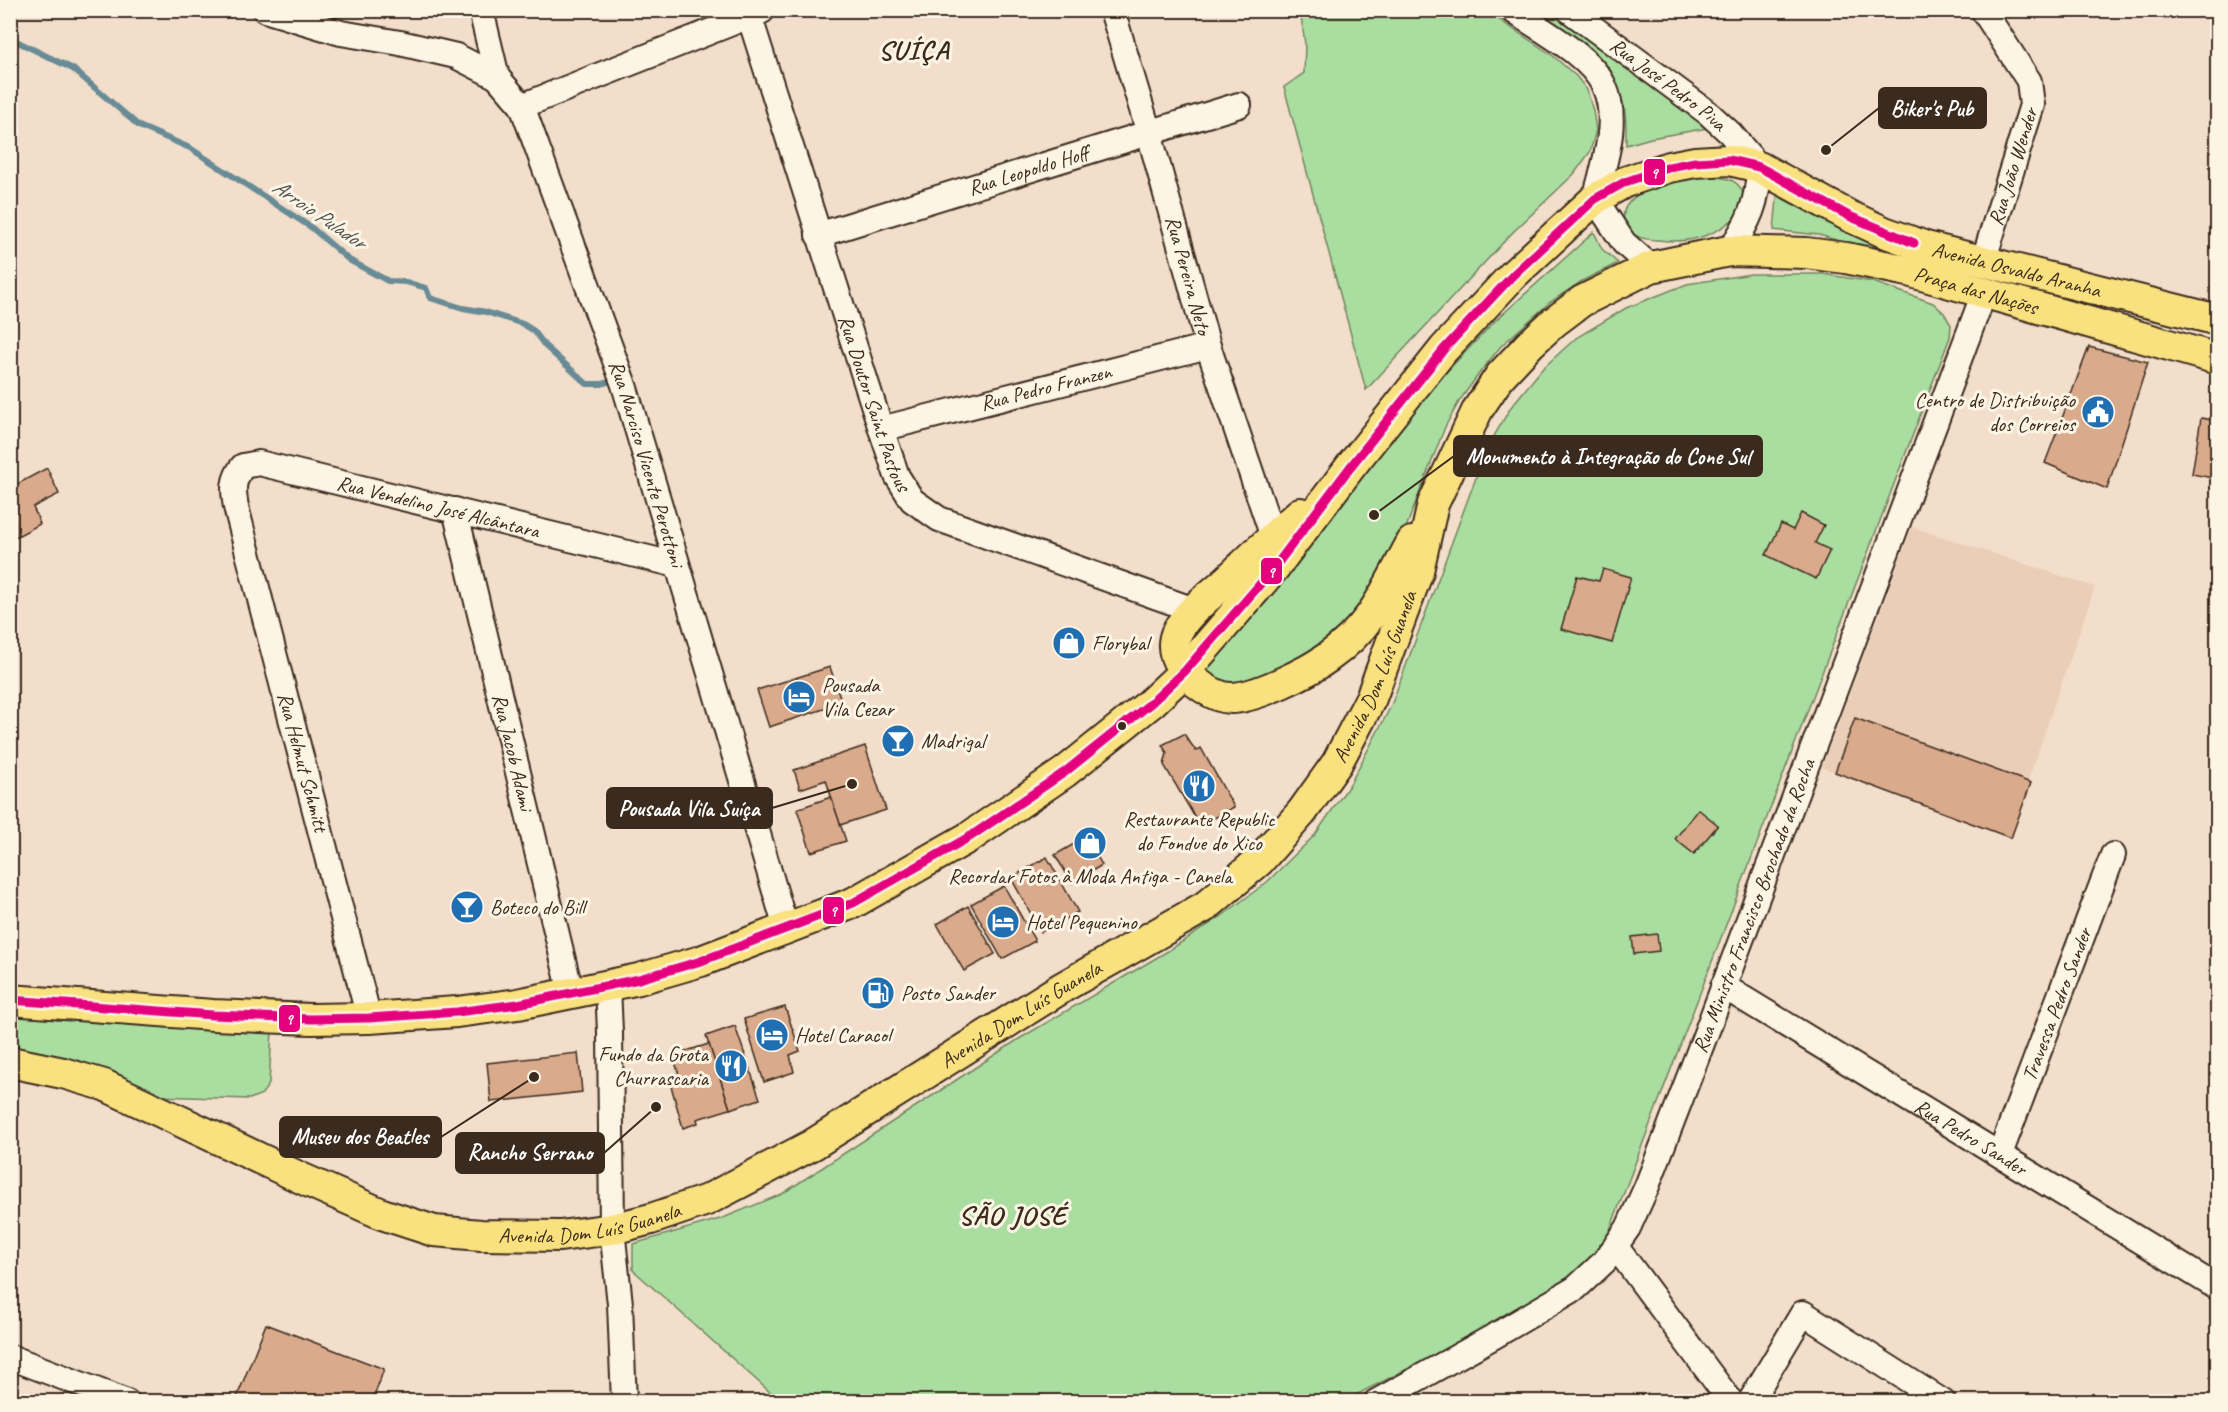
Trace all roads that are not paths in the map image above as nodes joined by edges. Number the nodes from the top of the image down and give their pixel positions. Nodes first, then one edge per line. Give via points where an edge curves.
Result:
1 (264, 10) edge
2 (481, 10) edge
3 (1112, 10) edge
4 (1512, 10) edge
5 (1569, 10) edge
6 (1983, 10) edge
7 (756, 13) edge
8 (497, 76) junction
9 (1239, 105) dead end
10 (522, 106) junction
11 (1149, 133) junction
12 (1759, 167) junction
13 (1595, 199) junction
14 (818, 235) junction
15 (1729, 251) junction
16 (1983, 262) junction
17 (1651, 267) junction
18 (1984, 292) junction
19 (2217, 320) edge
20 (1208, 346) junction
21 (2175, 346) junction
22 (2217, 350) edge
23 (2217, 359) edge
24 (881, 429) junction
25 (1349, 469) junction
26 (1433, 504) junction
27 (236, 507) joint
28 (455, 510) junction
29 (1272, 537) junction
30 (677, 565) junction
31 (1194, 610) junction
32 (1185, 671) junction
33 (2113, 855) dead end
34 (786, 928) junction
35 (608, 986) junction
36 (1723, 986) junction
37 (571, 993) junction
38 (10, 1000) edge
39 (369, 1018) junction
40 (10, 1062) edge
41 (2000, 1154) junction
42 (612, 1229) junction
43 (1616, 1247) junction
44 (2217, 1288) edge
45 (10, 1357) edge
46 (1936, 1400) edge
47 (127, 1401) edge
48 (624, 1401) edge
49 (1376, 1401) edge
50 (1731, 1401) edge
51 (1750, 1401) edge

1 - 8 street via 341,33 456,56
2 - 8 street, Rua Narciso Vicente Perottoni
3 - 11 street, Rua Pereira Neto
4 - 13 street, Rua José Pedro Piva via 1573,52 1591,67 1604,86 1610,127
5 - 12 street, Rua José Pedro Piva via 1707,112
6 - 16 street, Rua João Wender via 2029,81 2032,105
7 - 10 street
7 - 14 street, Rua Doutor Saint Pastous
8 - 10 street, Rua Narciso Vicente Perottoni
9 - 11 street, Rua Leopoldo Hoff
10 - 30 street, Rua Narciso Vicente Perottoni via 624,385
11 - 14 street, Rua Leopoldo Hoff
11 - 20 street, Rua Pereira Neto
12 - 13 main road via 1729,160 1669,166 1625,182
12 - 15 street via 1755,205
12 - 16 main road, Avenida Osvaldo Aranha via 1884,232
13 - 17 street via 1624,243
13 - 25 main road via 1514,274 1452,341
14 - 24 street, Rua Doutor Saint Pastous
15 - 17 main road, Avenida Dom Luís Guanela
15 - 18 main road, Praça das Nações via 1846,258
16 - 19 main road, Avenida Osvaldo Aranha
17 - 26 main road, Avenida Dom Luís Guanela via 1582,301 1554,322 1500,375
18 - 21 main road, Praça das Nações
18 - 36 street, Rua Ministro Francisco Brochado da Rocha
20 - 24 street, Rua Pedro Franzen
20 - 29 street, Rua Pereira Neto
21 - 22 main road
21 - 23 main road, Praça das Nações
24 - 31 street, Rua Doutor Saint Pastous via 897,476 912,500 939,519
25 - 29 main road
25 - 32 main road via 1274,568
26 - 32 main road via 1377,609 1360,631 1326,659 1259,692 1231,698 1213,694
26 - 42 main road, Avenida Dom Luís Guanela via 1418,571 1371,698 1337,762 1302,812 1259,861 1206,906 1063,987 796,1154 707,1200
27 - 28 street, Rua Vendelino José Alcântara via 235,477 243,466 259,463
27 - 39 street, Rua Helmut Schmitt
28 - 30 street, Rua Vendelino José Alcântara
28 - 37 street, Rua Jacob Adami
29 - 31 main road
30 - 34 street, Rua Narciso Vicente Perottoni
31 - 32 main road via 1178,629 1174,644 1176,658
32 - 34 main road via 1065,772 971,836 854,903
33 - 41 street, Travessa Pedro Sander
34 - 35 main road via 701,961
35 - 37 main road
35 - 42 street
36 - 41 street, Rua Pedro Sander
36 - 43 street, Rua Ministro Francisco Brochado da Rocha via 1647,1186
37 - 39 main road via 458,1012
38 - 39 main road via 224,1015
40 - 42 main road, Avenida Dom Luís Guanela via 104,1085 313,1184 382,1214 434,1230 549,1236
41 - 44 street, Rua Pedro Sander
42 - 48 street
43 - 49 street, Rua Ministro Francisco Brochado da Rocha via 1589,1278 1558,1299
43 - 50 street
45 - 47 street
46 - 51 street via 1803,1313

